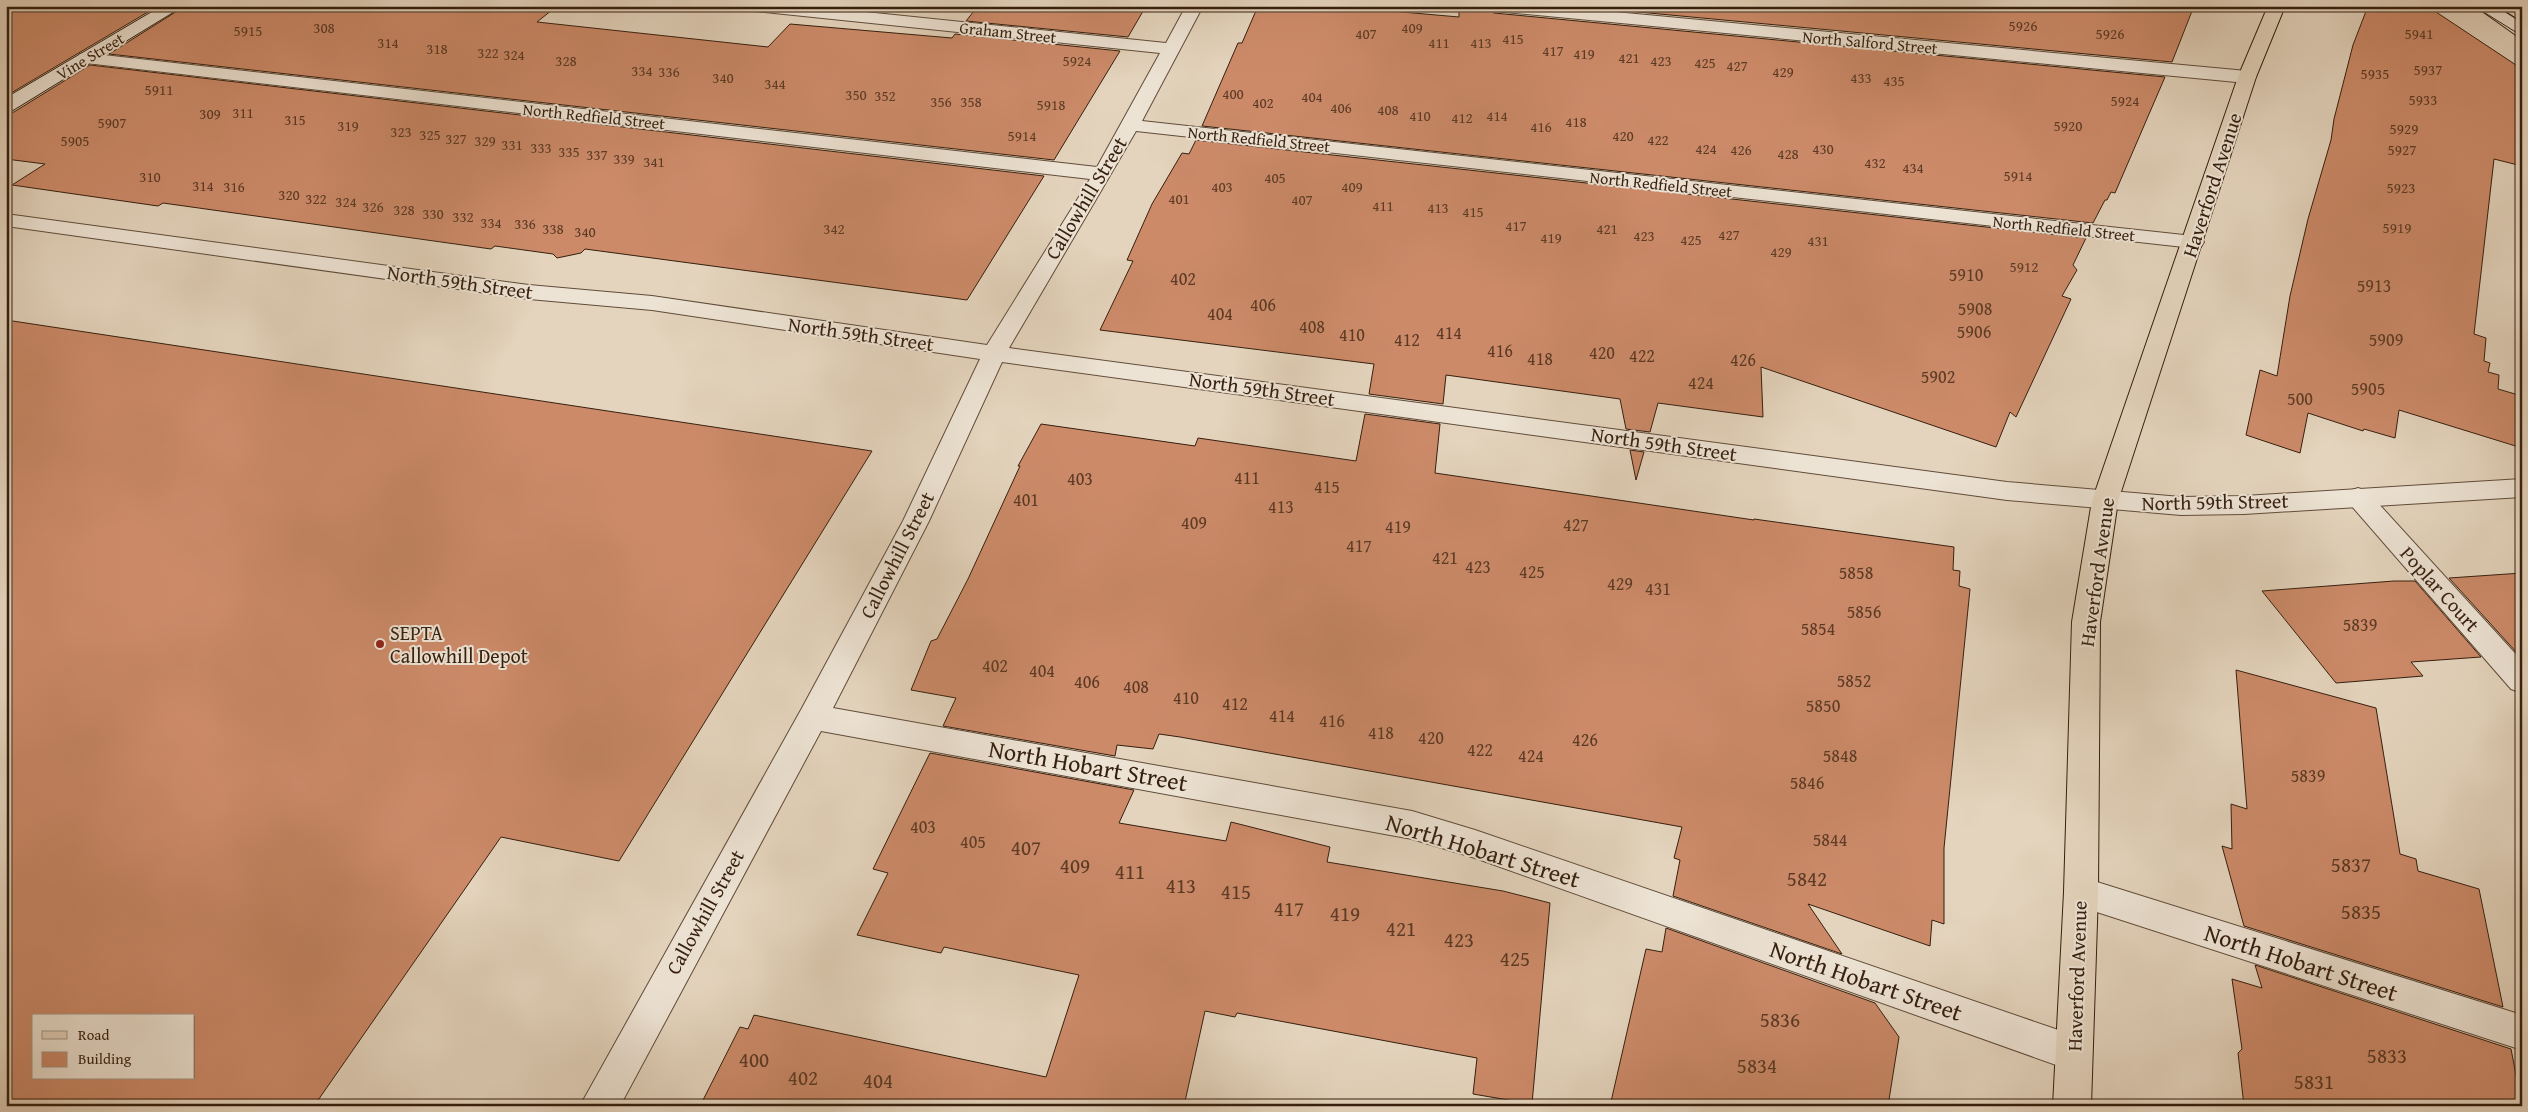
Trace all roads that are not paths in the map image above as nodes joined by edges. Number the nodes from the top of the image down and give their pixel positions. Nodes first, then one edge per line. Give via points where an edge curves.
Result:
1 (175, 6) edge
2 (755, 6) edge
3 (1195, 6) edge
4 (1494, 6) edge
5 (2277, 6) edge
6 (2483, 6) edge
7 (2522, 31) edge
8 (1172, 49) junction
9 (86, 58) junction
10 (2247, 77) junction
11 (6, 106) edge
12 (1130, 125) junction
13 (1103, 174) junction
14 (6, 220) edge
15 (2193, 242) junction
16 (997, 353) junction
17 (2522, 488) edge
18 (2358, 497) junction
19 (2105, 501) junction
20 (2522, 681) edge
21 (813, 717) junction
22 (2080, 892) junction
23 (2522, 1033) edge
24 (2073, 1053) junction
25 (599, 1106) edge
26 (2072, 1106) edge

1 - 9 street, Vine Street
2 - 8 street, Graham Street
3 - 8 street, Callowhill Street
4 - 10 street, North Salford Street
5 - 10 main road, Haverford Avenue
6 - 7 street
8 - 12 street, Callowhill Street
9 - 11 street, Vine Street
9 - 13 street, North Redfield Street
10 - 15 main road, Haverford Avenue
12 - 13 street, Callowhill Street
12 - 15 street, North Redfield Street
13 - 16 street, Callowhill Street via 1004,336
14 - 16 street, North 59th Street via 529,292 652,303
15 - 19 main road, Haverford Avenue
16 - 19 street, North 59th Street via 2007,491
16 - 21 street, Callowhill Street via 980,382 916,521
17 - 18 street, North 59th Street
18 - 19 street, North 59th Street via 2181,506
18 - 20 street, Poplar Court
19 - 22 main road, Haverford Avenue via 2086,622
21 - 24 street, North Hobart Street via 1412,825 1475,844
21 - 25 street, Callowhill Street
22 - 23 street, North Hobart Street
22 - 24 main road, Haverford Avenue
24 - 26 main road, Haverford Avenue

